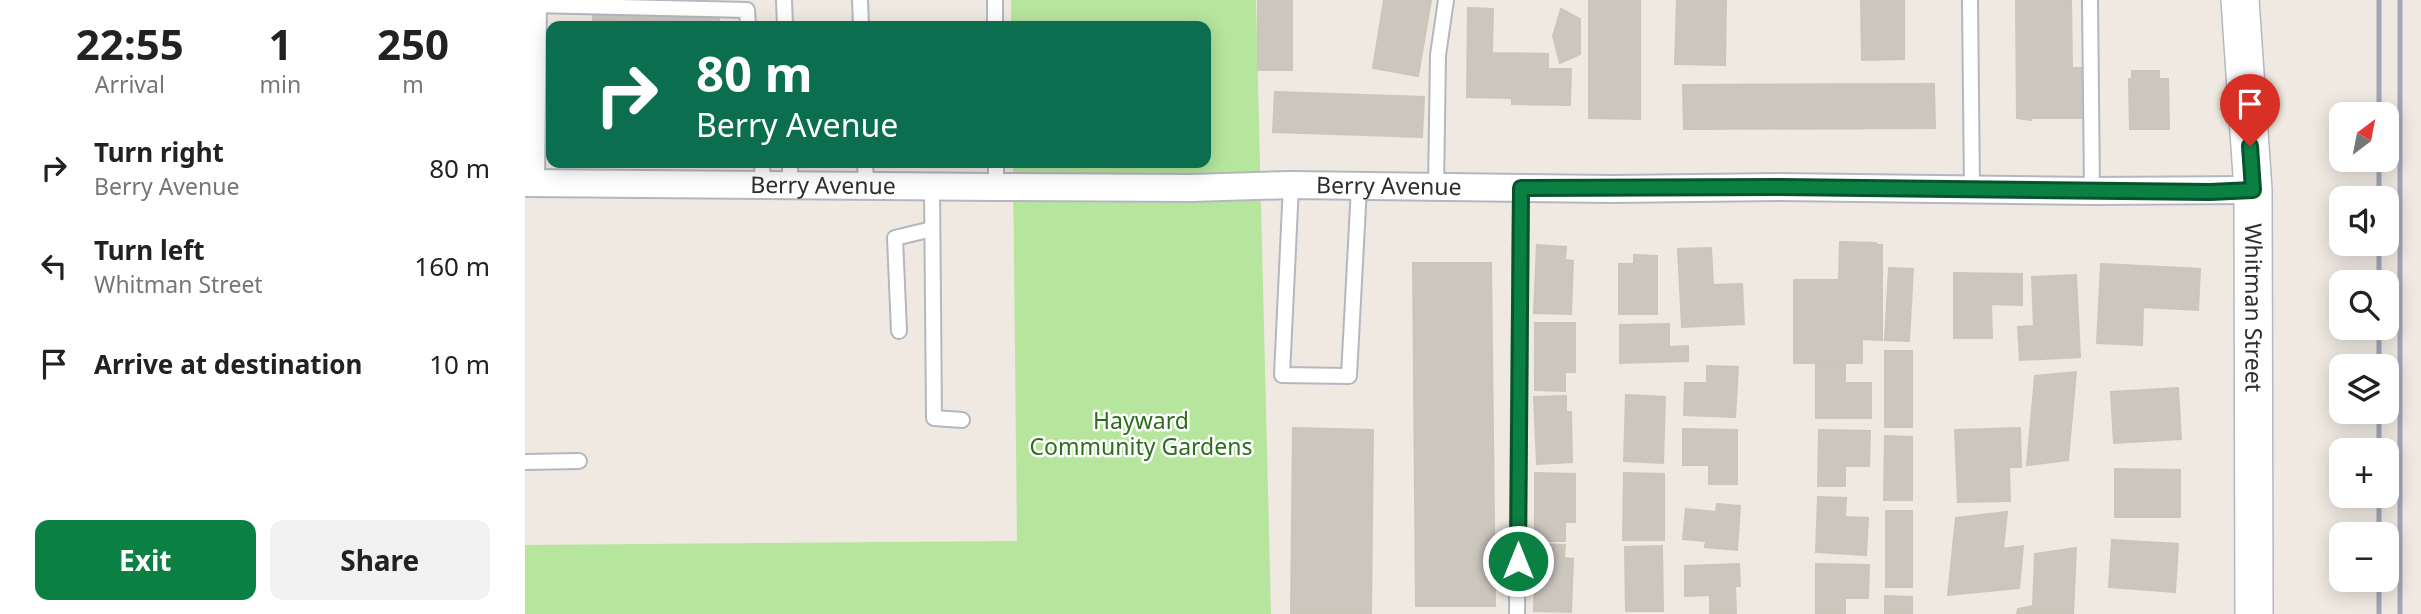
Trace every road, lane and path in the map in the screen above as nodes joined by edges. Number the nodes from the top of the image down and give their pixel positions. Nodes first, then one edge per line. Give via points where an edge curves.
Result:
1 (784, 0) edge
2 (860, 0) edge
3 (995, 0) edge
4 (1446, 0) edge
5 (1971, 0) edge
6 (2090, 0) edge
7 (2240, 0) edge
8 (533, 3) edge
9 (748, 21) edge
10 (785, 21) edge
11 (861, 21) edge
12 (995, 21) edge
13 (763, 174) edge
14 (790, 174) edge
15 (866, 174) edge
16 (996, 175) edge
17 (528, 182) edge
18 (1291, 185) junction
19 (932, 187) junction
20 (1359, 187) junction
21 (1436, 188) junction
22 (1521, 188) junction
23 (1972, 189) junction
24 (2253, 190) junction
25 (2092, 191) junction
26 (932, 229) junction
27 (899, 331) dead end
28 (962, 419) dead end
29 (525, 461) edge
30 (579, 461) dead end
31 (1517, 614) edge
32 (2254, 614) edge

1 - 10 lane
2 - 11 lane
3 - 12 lane
4 - 21 lane via 1438,55
5 - 23 lane
6 - 25 lane
7 - 24 street, Whitman Street
8 - 9 lane via 747,10
8 - 17 street
13 - 14 street, Berry Avenue
13 - 17 street, Berry Avenue
14 - 15 street, Berry Avenue
15 - 19 street, Berry Avenue
16 - 18 street, Berry Avenue via 1191,188
16 - 19 street, Berry Avenue
18 - 20 street, Berry Avenue
18 - 20 lane via 1282,375 1349,376
19 - 26 lane
20 - 21 street, Berry Avenue
21 - 22 street, Berry Avenue
22 - 23 street, Berry Avenue
22 - 31 lane
23 - 25 street, Berry Avenue
24 - 25 street, Berry Avenue
24 - 32 street, Whitman Street
26 - 27 lane via 895,238
26 - 28 lane via 934,418
29 - 30 lane

